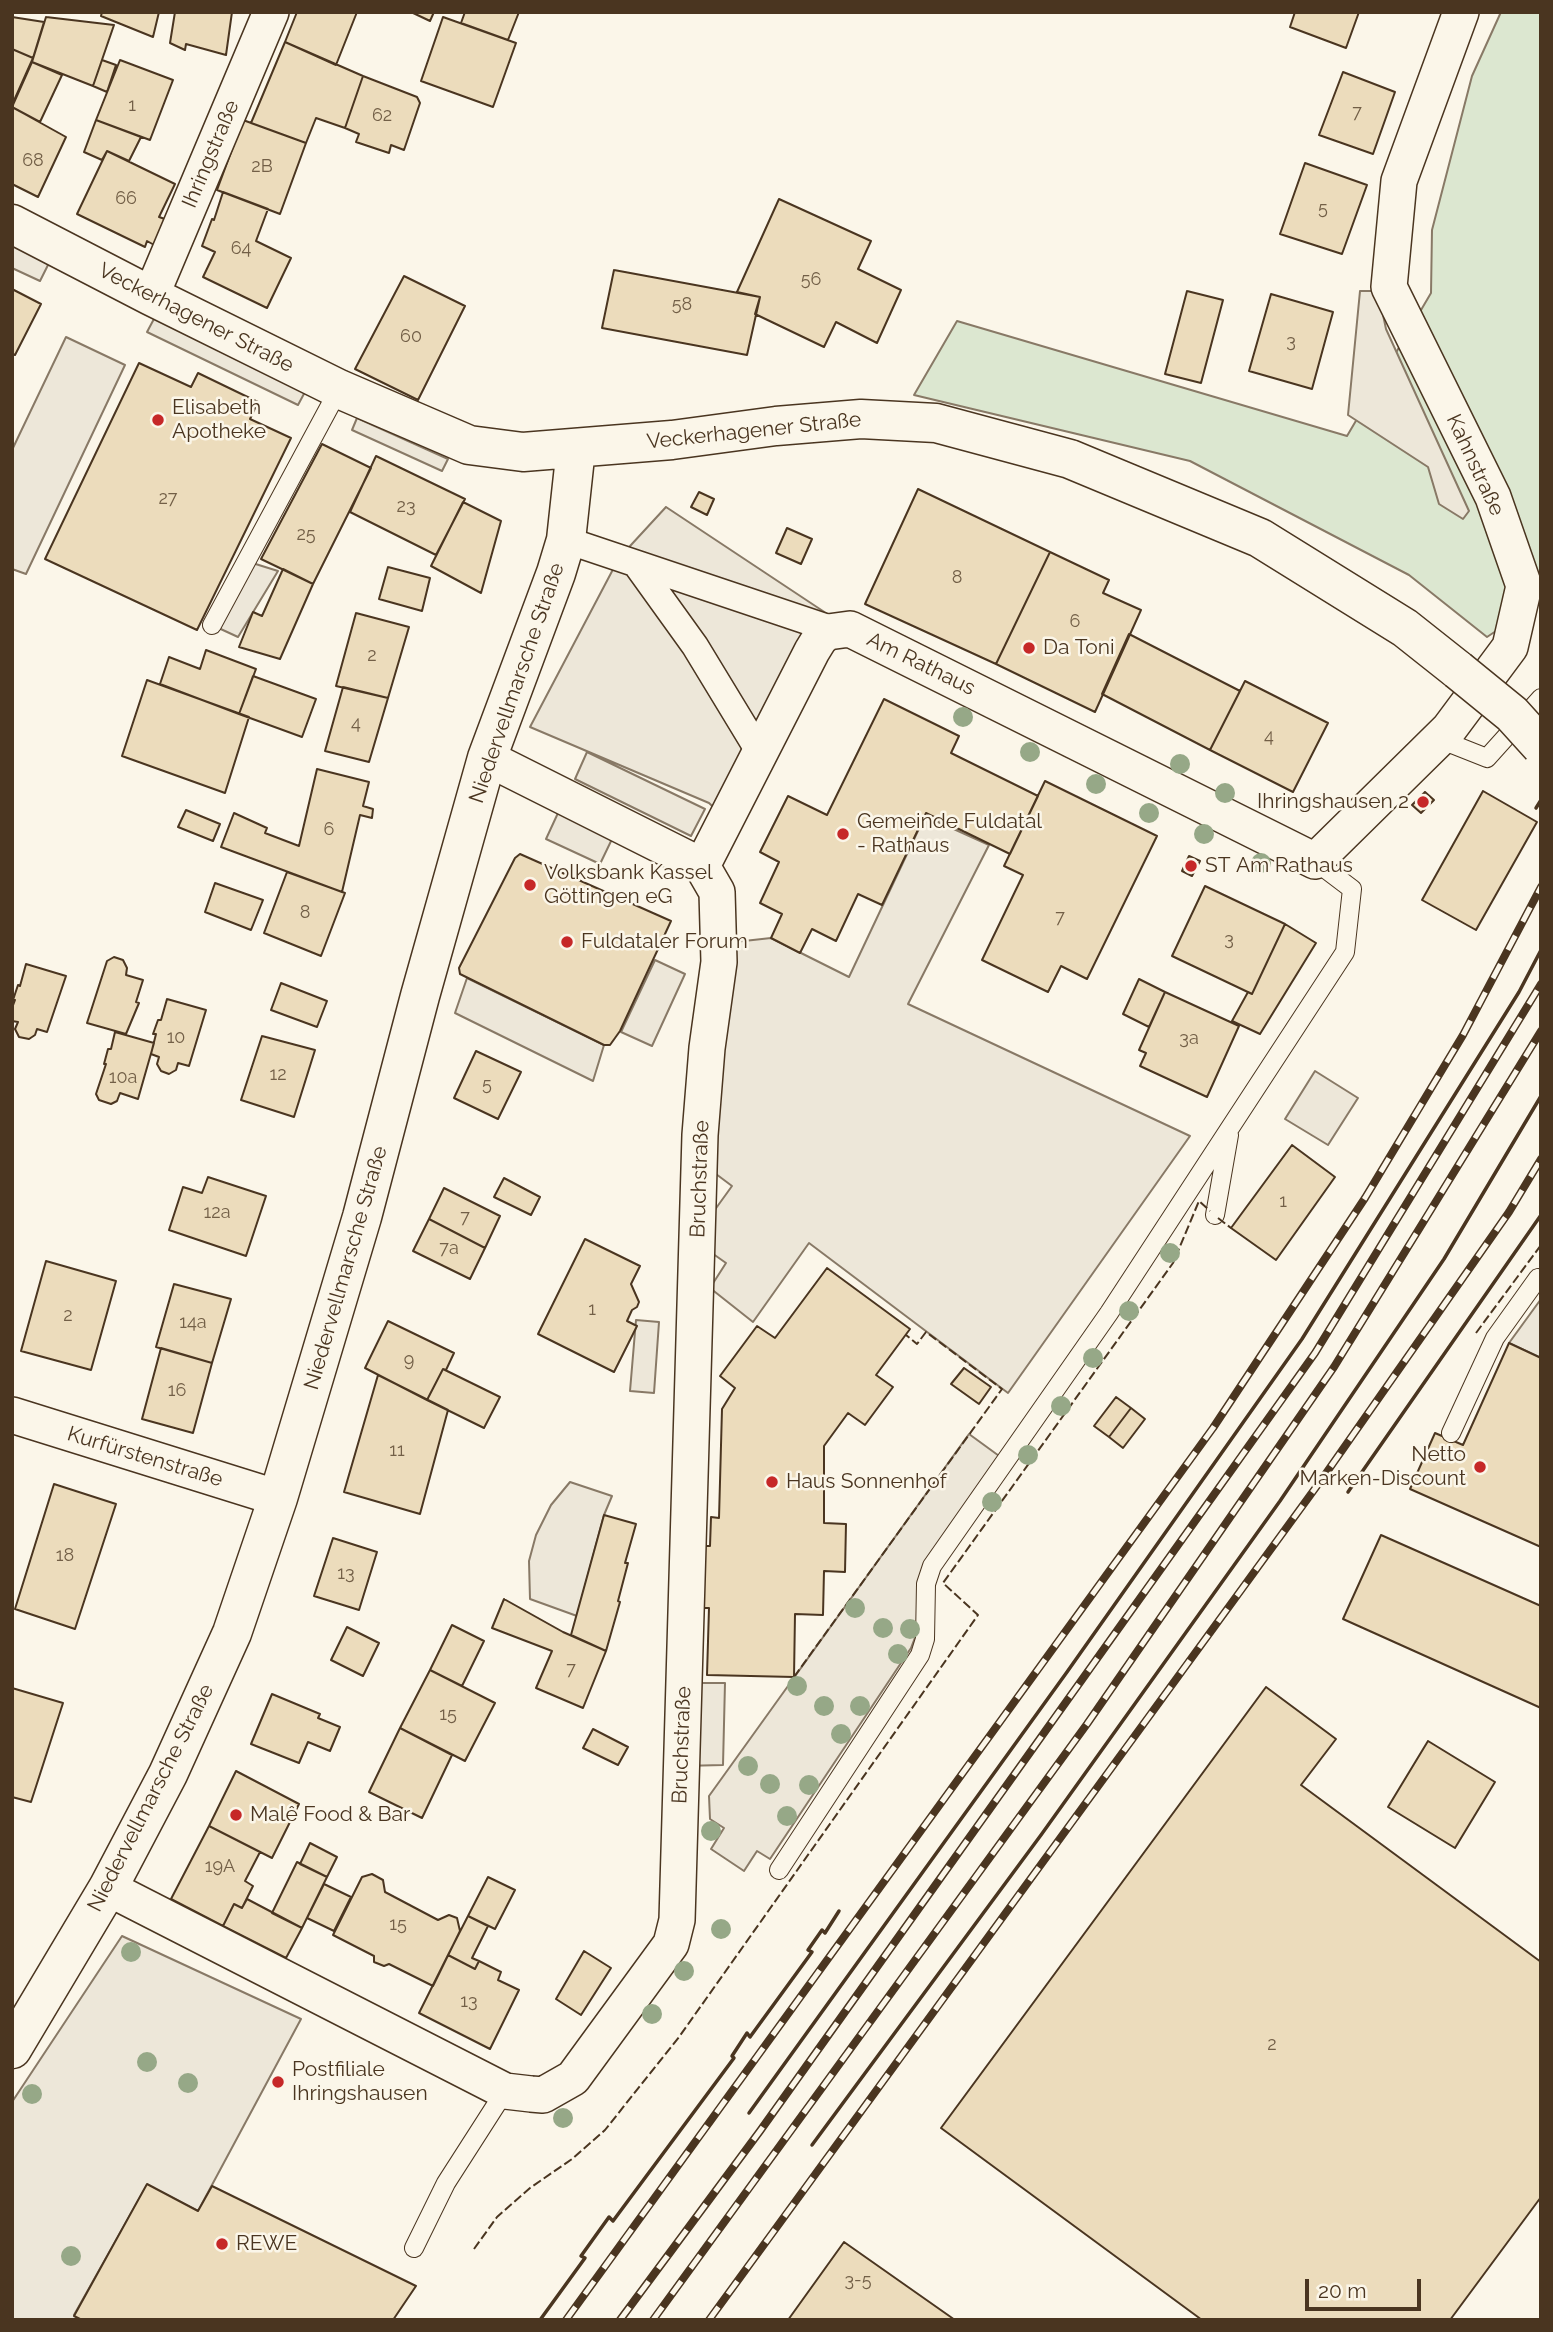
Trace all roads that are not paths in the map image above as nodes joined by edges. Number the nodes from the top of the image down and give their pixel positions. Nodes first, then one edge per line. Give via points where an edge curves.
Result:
1 (271, 12) edge
2 (1461, 12) edge
3 (12, 224) edge
4 (151, 296) junction
5 (339, 389) junction
6 (576, 448) junction
7 (566, 540) junction
8 (636, 564) junction
9 (1530, 606) edge
10 (212, 625) dead end
11 (834, 630) junction
12 (1541, 698) edge
13 (1438, 739) junction
14 (1541, 746) edge
15 (760, 752) junction
16 (486, 758) junction
17 (1315, 861) junction
18 (702, 866) junction
19 (1231, 1125) junction
20 (1215, 1215) dead end
21 (1540, 1277) edge
22 (12, 1415) edge
23 (1451, 1433) dead end
24 (278, 1498) junction
25 (779, 1870) dead end
26 (108, 1888) junction
27 (12, 2049) edge
28 (505, 2091) junction
29 (414, 2248) dead end

1 - 4 street, Ihringstraße
2 - 9 street, Kahnstraße via 1399,181 1389,287 1493,497
3 - 4 street, Veckerhagener Straße
4 - 5 street, Veckerhagener Straße
5 - 6 street, Veckerhagener Straße via 469,445 523,452
5 - 10 lane
6 - 7 street, Niedervellmarsche Straße
6 - 14 street, Veckerhagener Straße, bridge via 860,419 936,423 1070,459 1260,538 1405,628 1511,714
7 - 8 street
7 - 16 street, Niedervellmarsche Straße
8 - 11 street
8 - 15 street via 695,646
9 - 13 street, Kahnstraße via 1510,647
11 - 15 street via 820,638 812,651
11 - 17 street, Am Rathaus via 850,629 880,643
12 - 13 lane via 1487,758
13 - 17 street, Kahnstraße
15 - 18 street
16 - 18 street
16 - 24 street, Niedervellmarsche Straße via 362,1217
17 - 19 lane via 1352,889 1345,952
18 - 28 street, Bruchstraße via 717,891 719,962 700,1135 677,1920 671,1944 573,2078 543,2095
19 - 20 lane
19 - 25 lane via 1109,1313 932,1566 926,1584 925,1639 920,1655
21 - 23 lane via 1495,1338
22 - 24 street, Kurfürstenstraße
24 - 26 street, Niedervellmarsche Straße via 232,1633 168,1774
26 - 27 street, Niedervellmarsche Straße
26 - 28 street, Bruchstraße
28 - 29 lane via 446,2183

